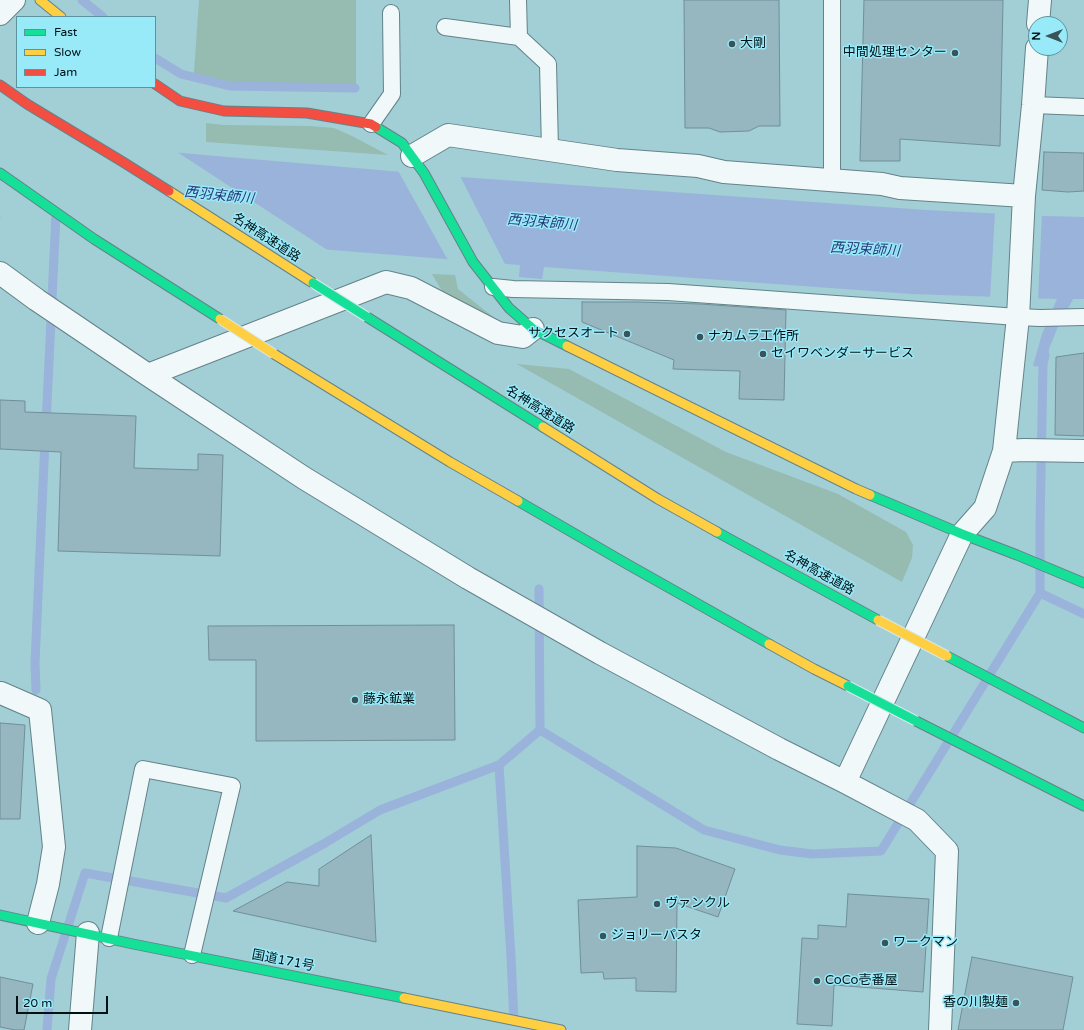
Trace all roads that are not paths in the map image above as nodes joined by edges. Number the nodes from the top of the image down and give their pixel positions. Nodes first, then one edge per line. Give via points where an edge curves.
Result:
1 (14, 0) edge
2 (40, 0) edge
3 (518, 0) edge
4 (832, 0) edge
5 (1040, 0) edge
6 (391, 13) dead end
7 (0, 14) edge
8 (60, 16) edge
9 (1039, 16) edge
10 (445, 27) dead end
11 (519, 38) junction
12 (1036, 56) edge
13 (0, 85) edge
14 (156, 85) edge
15 (1033, 105) junction
16 (1084, 106) edge
17 (371, 124) junction
18 (550, 150) junction
19 (418, 165) junction
20 (0, 173) edge
21 (832, 180) junction
22 (1024, 196) junction
23 (0, 273) edge
24 (493, 287) junction
25 (1018, 317) junction
26 (1078, 317) edge
27 (533, 329) junction
28 (148, 375) junction
29 (1014, 450) junction
30 (1084, 451) edge
31 (962, 534) junction
32 (1084, 582) edge
33 (1, 693) edge
34 (1084, 728) edge
35 (845, 782) junction
36 (1084, 806) edge
37 (0, 915) edge
38 (45, 924) junction
39 (88, 933) junction
40 (109, 938) junction
41 (192, 956) junction
42 (80, 1030) edge
43 (561, 1030) edge
44 (940, 1030) edge

1 - 7 street
2 - 8 main road
3 - 11 lane
4 - 21 lane
5 - 9 street
6 - 17 lane via 392,94
10 - 11 lane
11 - 18 lane via 548,64
12 - 15 street
13 - 34 main road, 名神高速道路, bridge via 658,499 878,620
14 - 17 main road via 180,101 224,111 307,113
15 - 16 lane
15 - 22 street
17 - 19 main road via 402,143
18 - 19 street via 448,135
18 - 21 street via 617,160 698,166 724,172
19 - 24 main road via 473,262
20 - 36 main road, bridge via 94,239 274,354 457,466 814,669
21 - 22 street via 900,188
22 - 25 street
23 - 28 street
24 - 25 lane via 668,292
24 - 27 main road via 509,308
25 - 26 lane
25 - 29 street
27 - 28 street via 523,337 498,333 411,288 386,282
27 - 31 main road via 856,489
28 - 35 street via 304,478 468,578 600,653
29 - 30 street
29 - 31 street via 985,508
31 - 32 main road
31 - 35 street
33 - 38 street via 40,710 54,847
35 - 44 street via 917,820 947,851
37 - 38 main road, 国道171号
38 - 39 main road, 国道171号
39 - 40 main road, 国道171号
39 - 42 street
40 - 41 main road, 国道171号
40 - 41 lane via 143,769 232,786
41 - 43 main road, 国道171号

